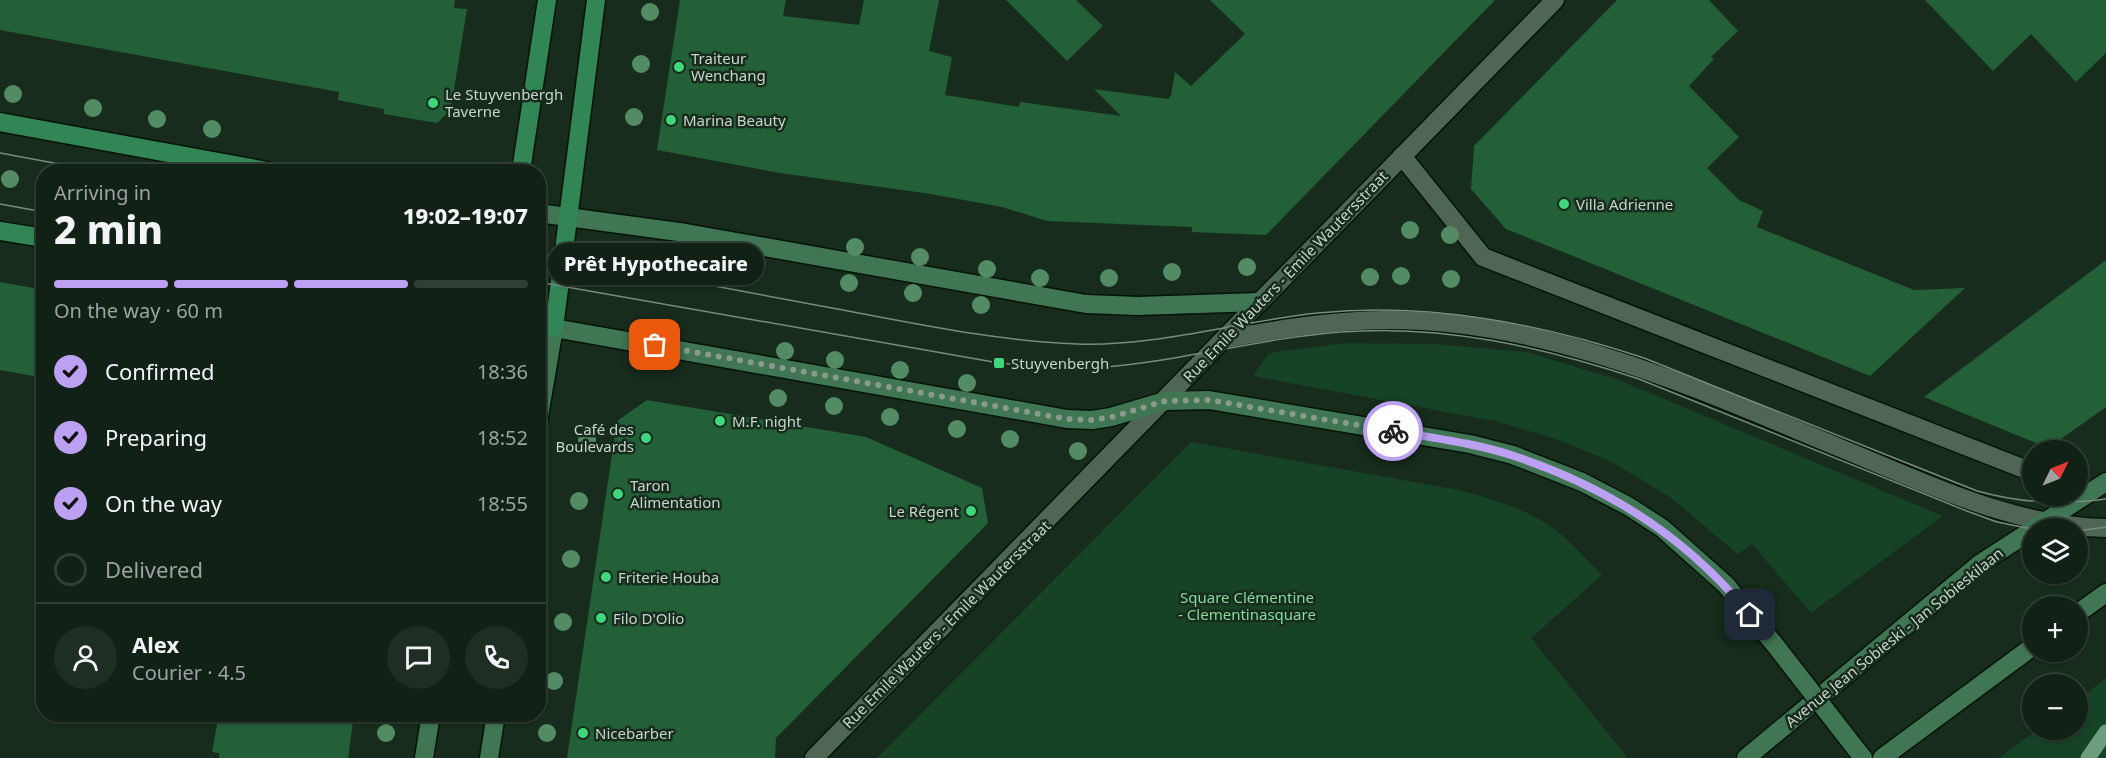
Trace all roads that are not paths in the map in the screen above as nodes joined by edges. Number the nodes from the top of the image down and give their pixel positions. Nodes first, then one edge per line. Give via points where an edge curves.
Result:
1 (547, 0) edge
2 (596, 0) edge
3 (1555, 0) edge
4 (0, 122) edge
5 (1402, 156) junction
6 (229, 164) edge
7 (522, 164) edge
8 (546, 214) edge
9 (567, 216) junction
10 (0, 231) edge
11 (36, 237) edge
12 (1259, 302) junction
13 (546, 326) edge
14 (1224, 339) junction
15 (1165, 401) junction
16 (2022, 468) edge
17 (2106, 482) edge
18 (2088, 490) edge
19 (2063, 506) edge
20 (2036, 518) edge
21 (2047, 518) edge
22 (2088, 526) edge
23 (2106, 528) edge
24 (2022, 535) edge
25 (2106, 593) edge
26 (2088, 606) edge
27 (2022, 653) edge
28 (430, 722) edge
29 (495, 722) edge
30 (424, 758) edge
31 (489, 758) edge
32 (814, 758) edge
33 (1746, 758) edge
34 (1863, 758) edge
35 (1882, 758) edge

1 - 7 main road
2 - 9 main road
3 - 5 street, Rue Emile Wauters - Emile Wautersstraat
4 - 6 main road
5 - 12 street, Rue Emile Wauters - Emile Wautersstraat
5 - 16 street via 1484,257
8 - 9 street
9 - 12 street via 686,233 1086,304
9 - 13 main road
10 - 11 main road
12 - 14 street, Rue Emile Wauters - Emile Wautersstraat
13 - 15 street via 1067,419 1112,417
14 - 15 street, Rue Emile Wauters - Emile Wautersstraat
14 - 20 street via 1312,324 1381,320 1484,328 1538,339 1644,369 1943,490
15 - 32 street, Rue Emile Wauters - Emile Wautersstraat
15 - 34 street, bridge via 1225,402 1470,444 1513,455 1582,482 1662,528 1726,585
17 - 18 street, Avenue Jean Sobieski - Jan Sobieskilaan
19 - 21 street, Avenue Jean Sobieski - Jan Sobieskilaan
22 - 23 street
24 - 33 street, Avenue Jean Sobieski - Jan Sobieskilaan via 1981,562
25 - 26 street
27 - 35 street
28 - 30 street
29 - 31 street

